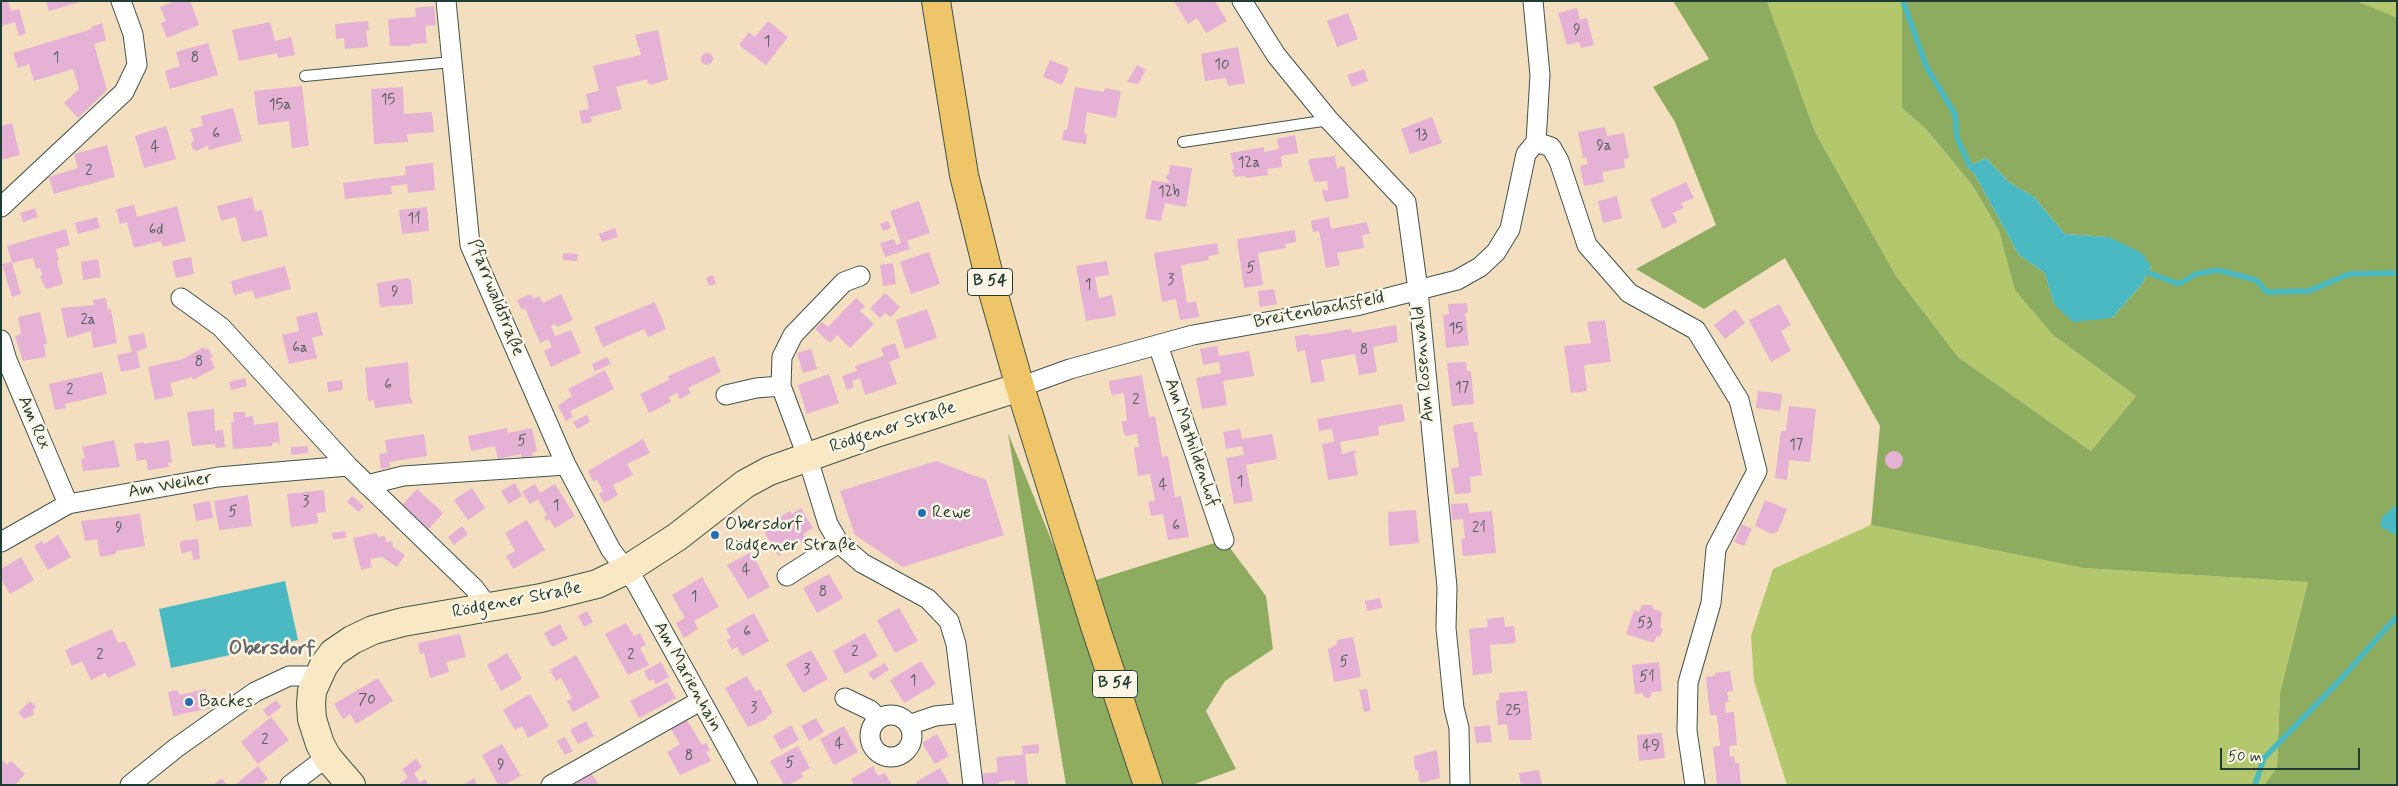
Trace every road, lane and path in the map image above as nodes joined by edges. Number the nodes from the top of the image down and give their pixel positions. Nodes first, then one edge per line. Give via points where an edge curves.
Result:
1 (121, 1) edge
2 (446, 1) edge
3 (936, 1) edge
4 (1242, 1) edge
5 (1533, 1) edge
6 (452, 62) junction
7 (305, 76) dead end
8 (1328, 120) junction
9 (1183, 142) dead end
10 (1536, 142) junction
11 (1, 207) edge
12 (860, 276) dead end
13 (1418, 290) junction
14 (181, 298) dead end
15 (1, 340) edge
16 (1158, 345) junction
17 (781, 386) junction
18 (1020, 387) junction
19 (726, 395) dead end
20 (807, 456) junction
21 (566, 465) junction
22 (348, 466) junction
23 (367, 486) junction
24 (68, 504) junction
25 (1224, 540) dead end
26 (1, 542) edge
27 (839, 543) junction
28 (626, 570) junction
29 (787, 576) dead end
30 (489, 608) junction
31 (317, 676) junction
32 (845, 698) dead end
33 (700, 701) junction
34 (964, 713) junction
35 (879, 719) junction
36 (909, 725) junction
37 (327, 757) junction
38 (130, 785) edge
39 (290, 785) edge
40 (351, 785) edge
41 (551, 785) edge
42 (748, 785) edge
43 (973, 785) edge
44 (1148, 785) edge
45 (1460, 785) edge
46 (1695, 785) edge

1 - 11 street via 133,34 137,65 124,92
2 - 6 street, Pfarrwaldstraße
3 - 18 main road, B 54 via 964,175
4 - 8 street, Am Rosenwald via 1276,55
5 - 10 street, Breitenbachsfeld via 1540,75
6 - 7 lane
6 - 21 street, Pfarrwaldstraße via 470,245
8 - 9 lane
8 - 13 street, Am Rosenwald via 1406,202
10 - 13 street, Breitenbachsfeld via 1526,154 1510,229 1496,252 1480,268 1457,280
10 - 46 street via 1551,147 1559,161 1587,245 1629,293 1696,330 1739,400 1757,470 1716,549 1711,604 1688,683 1687,731
12 - 17 street via 844,282 793,335 782,357
13 - 16 street, Breitenbachsfeld via 1356,306
13 - 45 street, Am Rosenwald via 1447,587 1446,628 1459,736
14 - 22 street via 221,327
15 - 24 street, Am Rex
16 - 18 street, Breitenbachsfeld via 1070,369
16 - 25 street, Am Mathildenhof
17 - 19 street
17 - 20 street
18 - 20 main road, Rödgener Straße
18 - 44 main road, B 54
20 - 27 street via 828,524
20 - 28 main road, Rödgener Straße via 745,484 677,537
21 - 23 street via 403,476
21 - 28 street, Pfarrwaldstraße via 611,550
22 - 23 street
22 - 24 street, Am Weiher via 218,477
23 - 30 street via 474,588
24 - 26 street, Am Weiher
27 - 29 street
27 - 34 street via 862,563 928,599 949,621 956,644
28 - 30 main road, Rödgener Straße via 573,591
28 - 33 street, Am Marienhain
30 - 31 main road, Rödgener Straße via 373,630 333,653
31 - 37 main road, Rödgener Straße via 312,691 312,719
31 - 38 street via 289,676 256,692
32 - 35 street via 870,710
33 - 41 street
33 - 42 street, Am Marienhain
34 - 36 street via 935,716
34 - 43 street
35 - 36 street via 892,715
35 - 36 street via 871,729 871,742 886,756 906,751 912,738
37 - 39 street
37 - 40 main road, Rödgener Straße

